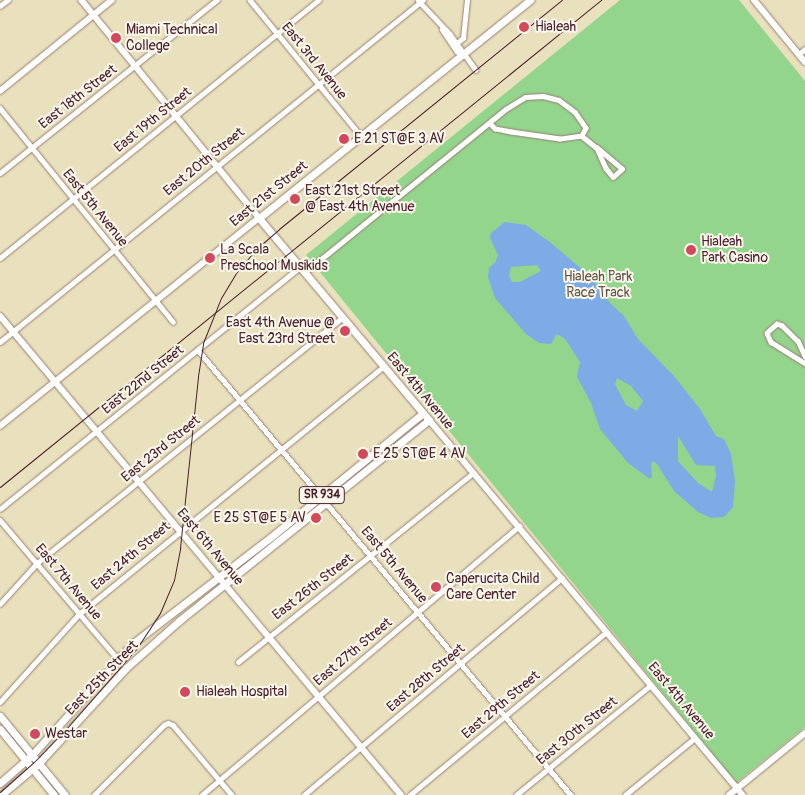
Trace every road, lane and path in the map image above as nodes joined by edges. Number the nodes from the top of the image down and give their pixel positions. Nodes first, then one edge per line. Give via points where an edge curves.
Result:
1 (8, 0) edge
2 (81, 0) edge
3 (112, 0) edge
4 (217, 0) edge
5 (250, 0) edge
6 (319, 0) edge
7 (467, 0) edge
8 (530, 0) edge
9 (420, 1) edge
10 (758, 1) edge
11 (0, 6) edge
12 (94, 15) junction
13 (440, 26) junction
14 (277, 34) junction
15 (457, 42) junction
16 (805, 49) edge
17 (463, 54) junction
18 (799, 54) junction
19 (805, 62) edge
20 (135, 66) junction
21 (476, 70) dead end
22 (318, 84) junction
23 (0, 92) edge
24 (0, 108) edge
25 (176, 116) junction
26 (490, 124) junction
27 (361, 136) junction
28 (582, 136) junction
29 (32, 148) junction
30 (597, 148) junction
31 (216, 166) junction
32 (0, 174) edge
33 (73, 199) junction
34 (259, 218) junction
35 (115, 250) junction
36 (0, 258) edge
37 (302, 270) junction
38 (156, 302) junction
39 (0, 316) edge
40 (342, 318) junction
41 (172, 322) dead end
42 (13, 332) junction
43 (0, 342) edge
44 (198, 350) junction
45 (805, 357) edge
46 (805, 363) edge
47 (383, 366) junction
48 (54, 382) junction
49 (240, 400) junction
50 (423, 413) junction
51 (429, 420) junction
52 (0, 426) edge
53 (97, 432) junction
54 (282, 449) junction
55 (473, 473) junction
56 (139, 482) junction
57 (321, 496) junction
58 (327, 502) junction
59 (0, 509) edge
60 (0, 520) edge
61 (519, 526) junction
62 (180, 531) junction
63 (371, 556) junction
64 (37, 564) junction
65 (220, 577) junction
66 (562, 578) junction
67 (225, 584) junction
68 (0, 604) edge
69 (418, 611) junction
70 (79, 614) junction
71 (606, 632) junction
72 (269, 637) junction
73 (118, 659) junction
74 (238, 662) dead end
75 (462, 663) junction
76 (651, 685) junction
77 (318, 696) junction
78 (0, 702) edge
79 (0, 716) edge
80 (505, 716) junction
81 (0, 728) edge
82 (805, 733) edge
83 (695, 738) junction
84 (361, 748) junction
85 (32, 755) junction
86 (26, 760) junction
87 (39, 763) junction
88 (549, 768) junction
89 (33, 769) junction
90 (220, 780) junction
91 (0, 782) edge
92 (738, 788) junction
93 (1, 795) edge
94 (54, 795) edge
95 (65, 795) edge
96 (94, 795) edge
97 (202, 795) edge
98 (232, 795) edge
99 (304, 795) edge
100 (401, 795) edge
101 (410, 795) edge
102 (516, 795) edge
103 (571, 795) edge
104 (625, 795) edge
105 (729, 795) edge
106 (743, 795) edge

1 - 11 street
2 - 12 main road, East 4th Avenue
3 - 12 main road
4 - 20 street, East 18th Street
5 - 14 street, East 3rd Avenue
6 - 14 street, East 19th Street
7 - 15 street via 463,38
8 - 17 main road, East 21st Street
9 - 13 street
9 - 22 street, East 20th Street
10 - 18 main road
12 - 20 main road, East 4th Avenue
12 - 23 main road
13 - 15 street
13 - 17 street via 456,51
14 - 22 street, East 3rd Avenue
14 - 25 street, East 19th Street
15 - 17 street
16 - 18 street
17 - 21 street
17 - 27 main road, East 21st Street
18 - 19 main road
20 - 25 main road, East 4th Avenue
20 - 29 street, East 18th Street
22 - 27 street, East 3rd Avenue
22 - 31 street, East 20th Street
24 - 29 street, East 5th Avenue
25 - 31 main road, East 4th Avenue
25 - 33 street, East 19th Street
26 - 28 street via 495,129 539,137
26 - 28 street, East 22nd Street via 525,97 543,96 559,100 575,112 586,128
26 - 37 street, East 22nd Street
27 - 34 main road, East 21st Street
28 - 30 street
29 - 32 street, East 18th Street
29 - 33 street, East 5th Avenue
30 - 30 street via 622,169 613,177 606,168
31 - 34 main road, East 4th Avenue
31 - 35 street, East 20th Street
33 - 35 street, East 5th Avenue
33 - 36 street, East 19th Street
34 - 37 main road, East 4th Avenue
34 - 38 main road, East 21st Street
35 - 38 street, East 5th Avenue
35 - 42 street, East 20th Street
37 - 40 main road, East 4th Avenue
37 - 44 street, East 22nd Street
38 - 41 street, East 5th Avenue
38 - 48 main road, East 21st Street
39 - 42 main road, East 6th Avenue
40 - 47 main road, East 4th Avenue
40 - 49 street, East 23rd Street
42 - 43 street, East 20th Street
42 - 48 main road, East 6th Avenue
44 - 49 street, East 5th Avenue
44 - 53 street, East 22nd Street
45 - 46 street via 798,342 782,326 777,324 768,333 771,342
47 - 50 main road, East 4th Avenue
47 - 54 street, East 24th Street
48 - 52 main road, East 21st Street
48 - 53 main road, East 6th Avenue
49 - 54 street, East 5th Avenue
49 - 56 street, East 23rd Street
50 - 51 main road, East 4th Avenue
50 - 57 main road, SR 934
51 - 55 main road, East 4th Avenue
51 - 58 main road, SR 934
53 - 56 main road, East 6th Avenue
53 - 59 street, East 22nd Street
54 - 57 street, East 5th Avenue
54 - 62 street, East 24th Street
55 - 61 main road, East 4th Avenue
55 - 63 street, East 26th Street
56 - 62 main road, East 6th Avenue
56 - 64 street, East 23rd Street
57 - 58 street, East 5th Avenue
57 - 65 main road, SR 934
58 - 63 street, East 5th Avenue
58 - 67 main road, SR 934
60 - 64 street, East 7th Avenue
61 - 66 main road, East 4th Avenue
61 - 69 street, East 27th Street
62 - 65 main road, East 6th Avenue
62 - 70 street, East 24th Street
63 - 69 street, East 5th Avenue
63 - 72 street, East 26th Street
64 - 68 street, East 23rd Street
64 - 70 street, East 7th Avenue
65 - 67 main road, East 6th Avenue
65 - 73 main road, SR 934 via 145,634
66 - 71 main road, East 4th Avenue
66 - 75 street, East 28th Street
67 - 72 main road, East 6th Avenue
67 - 87 main road, East 25th Street / SR 934 via 126,668
69 - 75 street, East 5th Avenue
69 - 77 street, East 27th Street
70 - 73 street, East 7th Avenue
70 - 78 street, East 24th Street
71 - 76 main road, East 4th Avenue
71 - 80 street, East 29th Street
72 - 74 street, East 26th Street
72 - 77 main road, East 6th Avenue
73 - 85 main road, SR 934
75 - 80 street, East 5th Avenue
75 - 84 street, East 28th Street
76 - 83 main road, East 4th Avenue
76 - 88 street, East 30th Street
77 - 84 main road, East 6th Avenue
77 - 90 street, East 27th Street
79 - 85 main road
80 - 88 street, East 5th Avenue
80 - 101 street, East 29th Street
81 - 86 main road
82 - 92 main road
83 - 92 main road, East 4th Avenue
83 - 104 street
84 - 99 street, East 28th Street
84 - 100 main road, East 6th Avenue
85 - 86 main road, SR 934
85 - 87 main road
86 - 89 main road
86 - 91 main road, SR 934
87 - 89 main road, East 25th Street / SR 934
87 - 95 main road
88 - 102 street, East 30th Street
88 - 103 street, East 5th Avenue
89 - 93 main road, East 25th Street / SR 934
89 - 94 main road
90 - 96 street via 168,723
90 - 97 street, East 27th Street
90 - 98 street
92 - 105 main road
92 - 106 main road, East 4th Avenue

